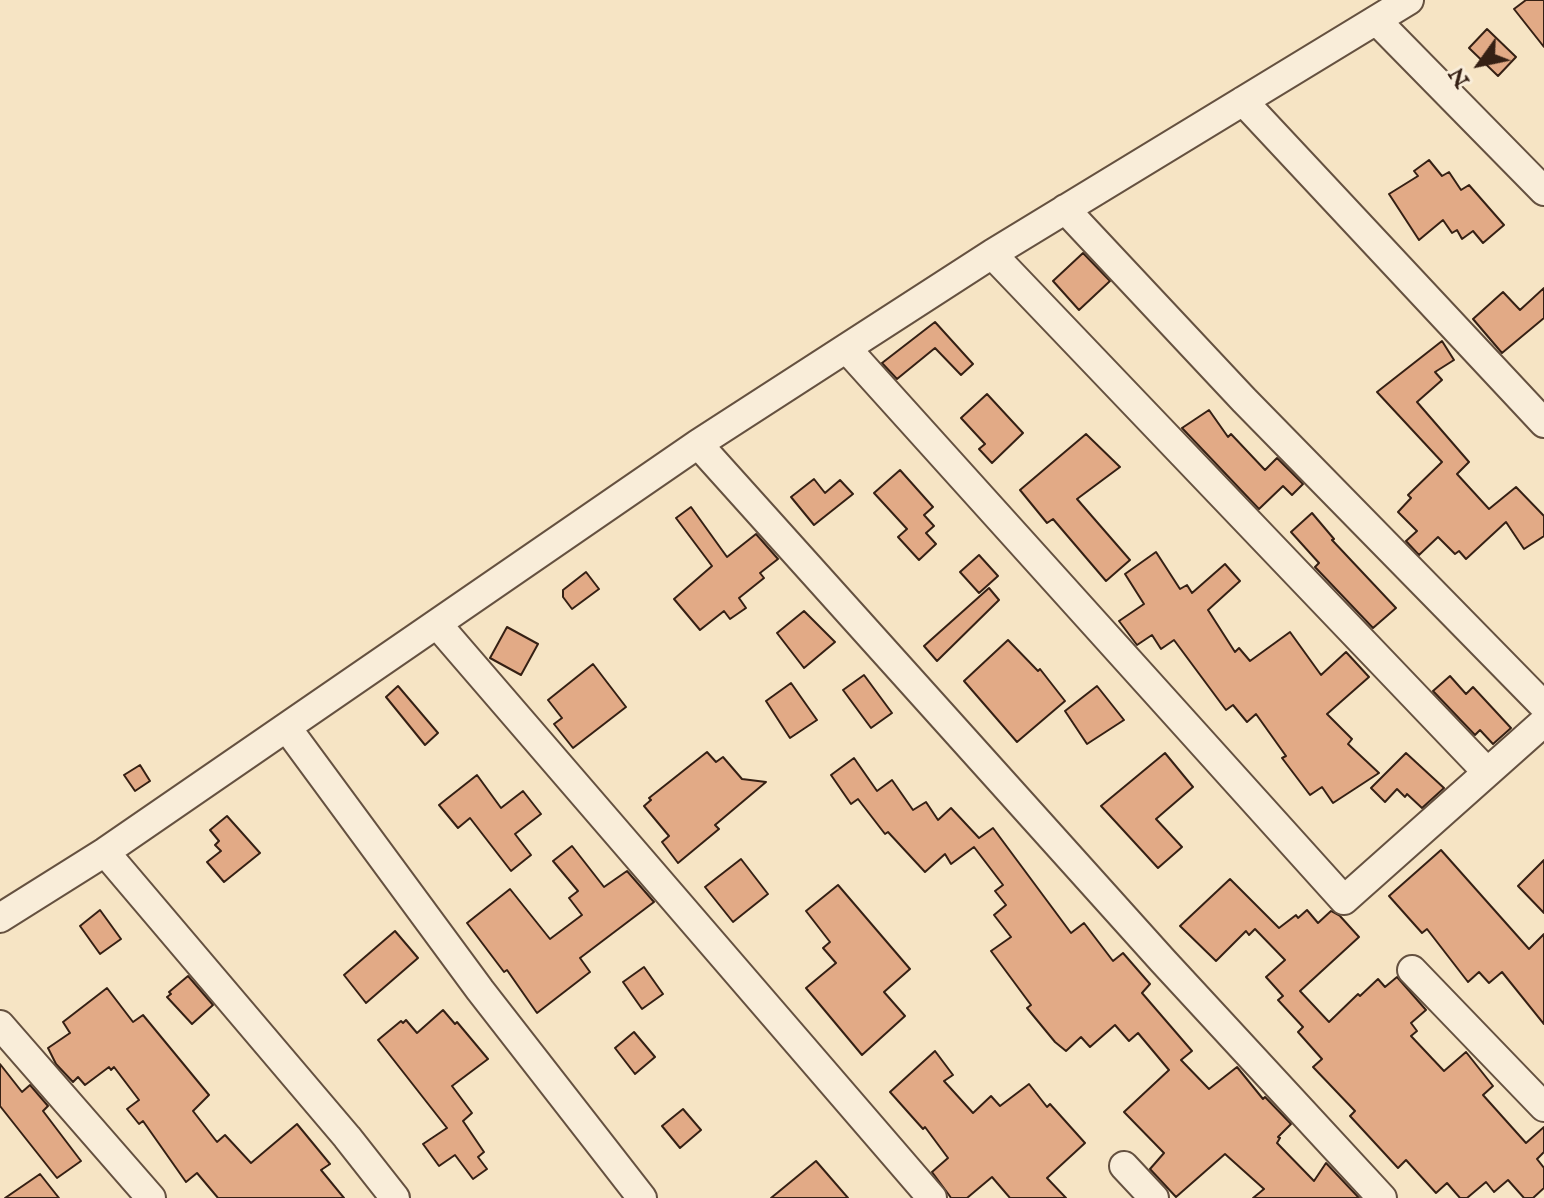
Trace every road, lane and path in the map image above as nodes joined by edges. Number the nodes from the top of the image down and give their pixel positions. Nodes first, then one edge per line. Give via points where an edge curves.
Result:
1 (1409, 0) edge
2 (1377, 21) junction
3 (1243, 101) junction
4 (1544, 191) edge
5 (1065, 209) junction
6 (992, 254) junction
7 (847, 349) junction
8 (1544, 423) edge
9 (698, 444) junction
10 (437, 624) junction
11 (1544, 706) edge
12 (1544, 722) edge
13 (287, 728) junction
14 (1487, 772) junction
15 (105, 852) junction
16 (0, 918) edge
17 (1412, 970) dead end
18 (0, 1025) edge
19 (1544, 1107) edge
20 (1124, 1166) dead end
21 (151, 1198) edge
22 (395, 1198) edge
23 (642, 1198) edge
24 (932, 1198) edge
25 (1154, 1198) edge
26 (1382, 1198) edge

1 - 2 street
2 - 3 street
2 - 4 street
3 - 5 street
3 - 8 street
5 - 6 street
5 - 11 street
6 - 7 street
6 - 14 street
7 - 9 street
7 - 14 street via 1344,900
9 - 10 street
9 - 26 street
10 - 13 street
10 - 24 street
12 - 14 street
13 - 15 street
13 - 23 street
15 - 16 street
15 - 22 street
17 - 19 street
18 - 21 street
20 - 25 street

